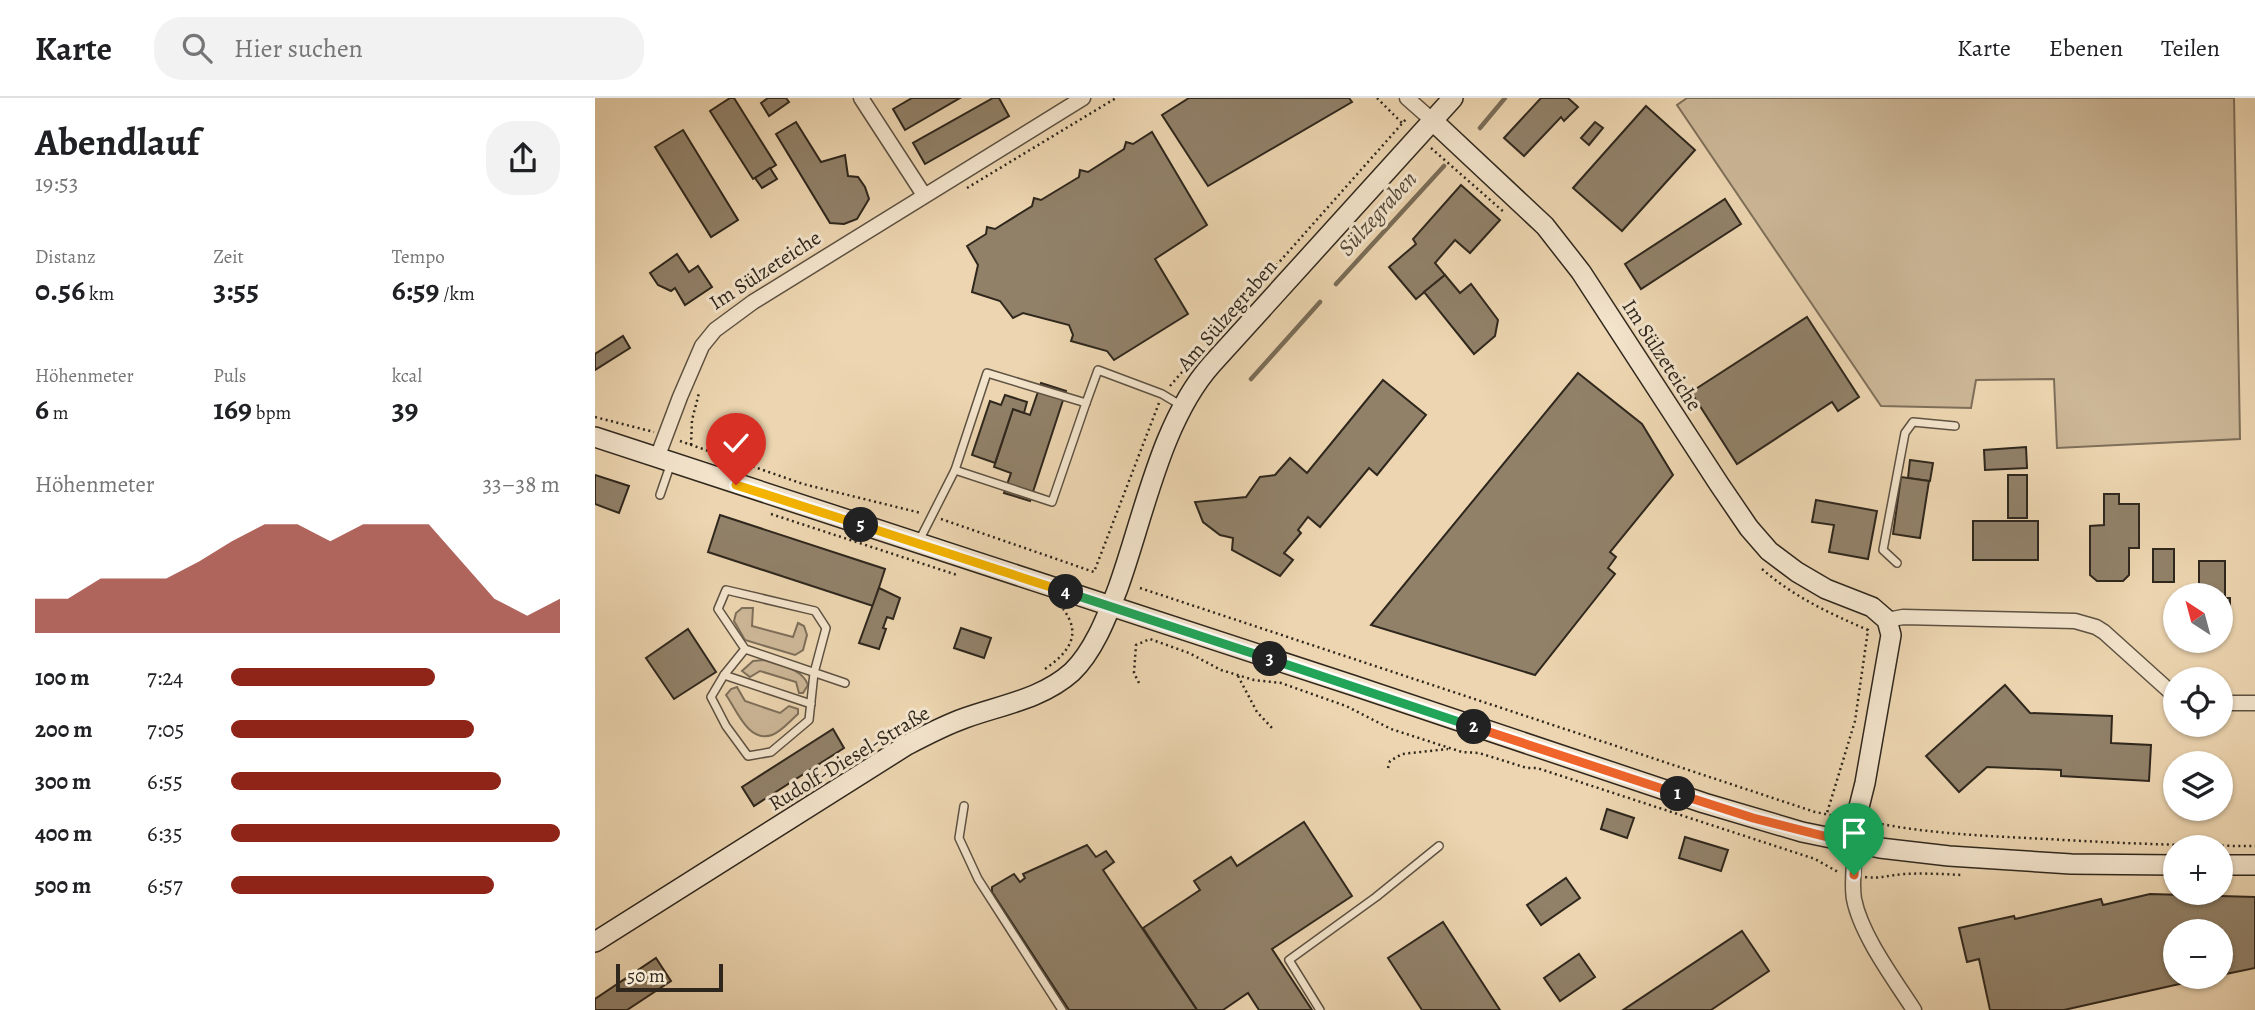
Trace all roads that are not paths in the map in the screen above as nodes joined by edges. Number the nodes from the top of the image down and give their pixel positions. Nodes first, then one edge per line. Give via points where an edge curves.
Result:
1 (861, 98) edge
2 (1083, 98) edge
3 (1407, 98) edge
4 (1453, 98) edge
5 (1433, 121) junction
6 (924, 195) junction
7 (1086, 403) junction
8 (1182, 406) junction
9 (1955, 426) dead end
10 (595, 437) edge
11 (664, 461) junction
12 (955, 470) junction
13 (660, 495) dead end
14 (917, 543) junction
15 (1898, 563) dead end
16 (1111, 607) junction
17 (1887, 620) junction
18 (745, 649) junction
19 (814, 673) junction
20 (724, 675) junction
21 (845, 683) dead end
22 (2163, 685) edge
23 (2233, 703) edge
24 (2255, 703) edge
25 (811, 704) junction
26 (964, 806) dead end
27 (1855, 844) junction
28 (1439, 846) dead end
29 (2163, 864) edge
30 (2233, 864) edge
31 (2255, 864) edge
32 (595, 942) edge
33 (1062, 1010) edge
34 (1320, 1010) edge
35 (1914, 1010) edge

1 - 6 street
2 - 6 street, Im Sülzeteiche
3 - 5 street, Im Sülzeteiche
4 - 5 street, Am Sülzegraben
5 - 8 street, Am Sülzegraben via 1206,370
5 - 17 street, Im Sülzeteiche via 1545,226 1581,272 1719,485 1769,551 1816,583 1872,607
6 - 11 street, Im Sülzeteiche via 715,330 697,356 666,436
7 - 8 lane via 1098,370
7 - 12 lane via 987,373
7 - 12 lane via 1052,502
8 - 16 street, Am Sülzegraben
9 - 15 lane via 1913,422 1905,433 1883,550
10 - 11 street
11 - 13 lane
11 - 14 street
12 - 14 lane
14 - 16 street
16 - 27 street via 1728,810
16 - 32 street, Rudolf-Diesel-Straße via 1083,658 1054,685 916,740
17 - 22 street via 2075,621 2104,632
17 - 27 street via 1891,635
18 - 19 lane
18 - 19 lane via 718,609 726,590 815,611 825,628
18 - 20 lane
19 - 21 lane
19 - 25 lane
20 - 25 lane
20 - 25 lane via 711,697 748,756 771,752 781,744 809,720
23 - 24 street
26 - 33 lane via 959,838 978,879
27 - 29 street via 1922,854 2071,864
27 - 35 street via 1853,886 1858,912
28 - 34 lane via 1289,960
30 - 31 street

